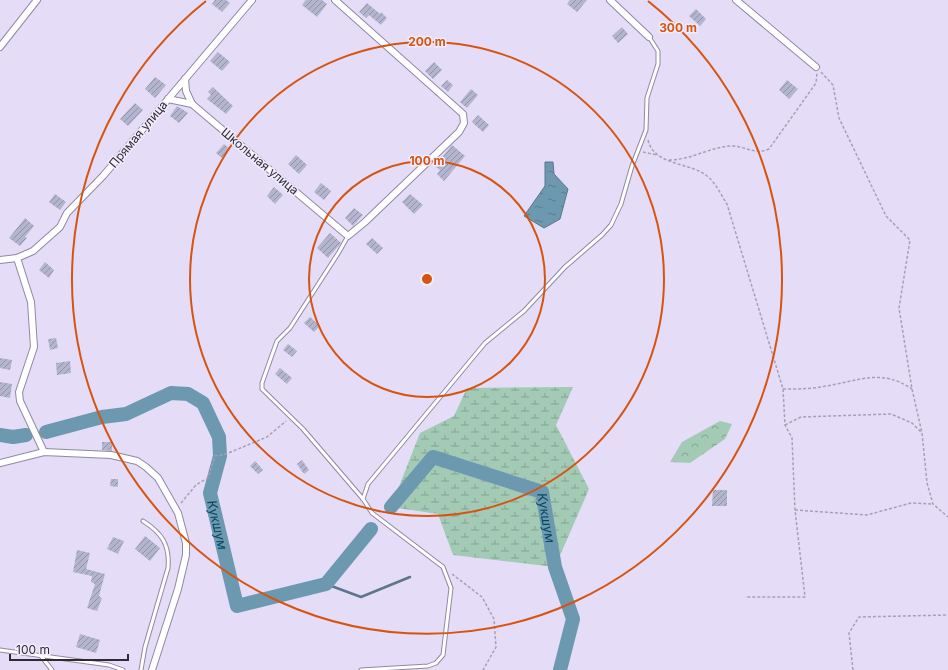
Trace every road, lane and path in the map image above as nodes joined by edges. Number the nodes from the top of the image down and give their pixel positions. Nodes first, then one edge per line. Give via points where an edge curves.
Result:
1 (37, 0) edge
2 (252, 0) edge
3 (336, 0) edge
4 (610, 0) edge
5 (736, 0) edge
6 (0, 34) edge
7 (649, 37) joint
8 (7, 38) junction
9 (0, 47) edge
10 (816, 67) junction
11 (185, 79) junction
12 (168, 98) junction
13 (192, 104) junction
14 (646, 130) junction
15 (636, 155) junction
16 (661, 157) junction
17 (668, 160) junction
18 (348, 236) junction
19 (17, 258) junction
20 (0, 260) edge
21 (783, 388) junction
22 (912, 389) junction
23 (291, 417) junction
24 (785, 425) junction
25 (922, 433) junction
26 (44, 452) junction
27 (0, 463) edge
28 (363, 499) junction
29 (933, 504) junction
30 (176, 508) junction
31 (795, 510) junction
32 (948, 517) edge
33 (143, 521) dead end
34 (443, 567) junction
35 (745, 597) dead end
36 (948, 615) edge
37 (0, 650) edge
38 (41, 656) junction
39 (375, 669) edge
40 (52, 670) edge
41 (124, 670) edge
42 (141, 670) edge
43 (152, 670) edge
44 (361, 670) edge
45 (483, 670) edge
46 (853, 670) edge

1 - 8 street
2 - 11 street, Прямая улица
3 - 18 street via 463,114 464,123 459,132
4 - 7 street
5 - 10 street
6 - 8 street
7 - 14 lane via 658,51 658,64 647,98
8 - 9 street
10 - 17 path via 816,83 769,149 758,152 733,146 721,147 692,157
10 - 22 path via 833,85 839,118 886,216 910,240 899,308
11 - 12 street, Прямая улица
11 - 13 street via 186,91
12 - 13 street
12 - 19 street, Прямая улица via 104,176 67,213 60,227 33,251
13 - 18 street, Школьная улица
14 - 15 lane
14 - 16 path via 652,150
15 - 16 path via 645,152
15 - 28 lane via 621,204 611,225 565,267 524,312 485,343 368,484
16 - 17 path
17 - 21 path via 708,176 727,204
18 - 23 lane via 290,328 277,341 262,383 262,389
19 - 20 street, Прямая улица
19 - 26 street via 31,302 34,347 22,383 20,401
21 - 22 path via 806,389 875,376 901,381
21 - 24 path
22 - 25 path
23 - 28 lane
23 - 30 path via 267,437 215,456 208,478 196,485
24 - 25 path via 800,417 891,414 912,423
24 - 31 path via 792,438
25 - 29 path via 927,483
26 - 27 street
26 - 30 street via 111,455 137,461 158,478
28 - 34 lane via 372,513
29 - 31 path via 911,503 868,515
29 - 32 path
30 - 43 street via 186,543 184,569
31 - 35 path via 804,597
33 - 42 lane via 153,528 164,542 169,556
34 - 39 lane via 451,588 443,655 436,663 428,666
34 - 45 path via 482,598 494,619 496,647
36 - 46 path via 859,617 849,634
37 - 38 lane
38 - 40 lane
38 - 41 lane via 109,665
39 - 44 lane

